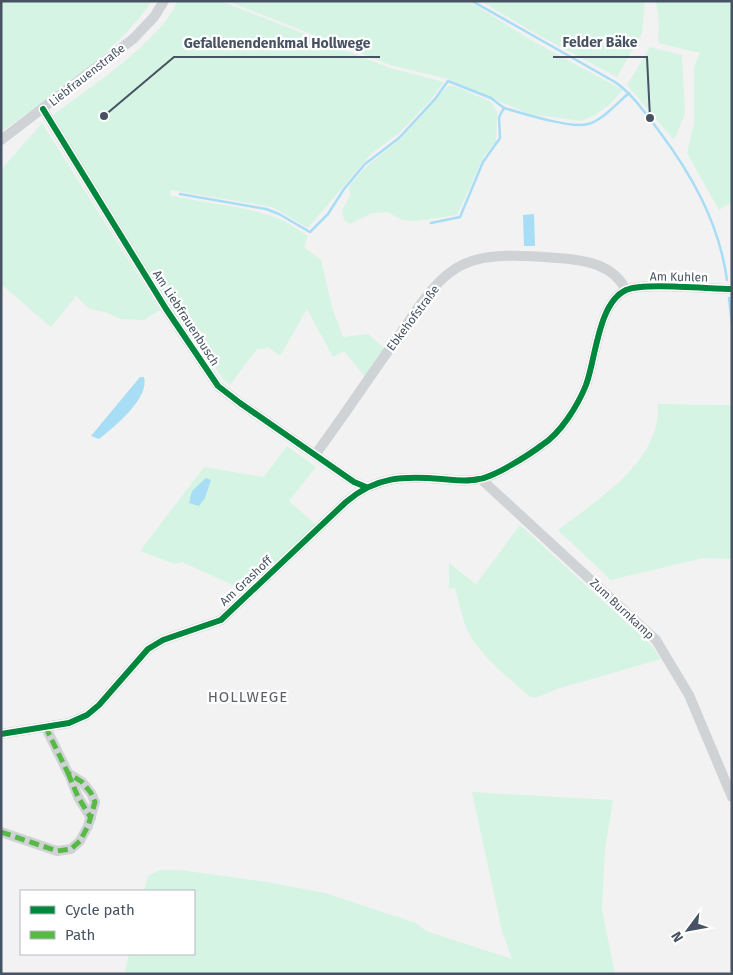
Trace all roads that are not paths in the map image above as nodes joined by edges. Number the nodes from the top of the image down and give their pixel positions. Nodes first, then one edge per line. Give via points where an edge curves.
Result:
1 (164, 1) edge
2 (43, 109) junction
3 (1, 140) edge
4 (732, 289) edge
5 (626, 290) junction
6 (315, 455) junction
7 (480, 479) junction
8 (354, 482) junction
9 (366, 487) junction
10 (354, 496) junction
11 (46, 728) junction
12 (1, 734) edge
13 (732, 797) edge
14 (1, 832) edge

1 - 2 street, Liebfrauenstraße via 133,39
2 - 3 street, Liebfrauenstraße
2 - 6 street, Am Liebfrauenbusch via 166,309 218,386
4 - 5 street, Am Kuhlen via 665,287
5 - 6 street, Ebkehofstraße via 620,278 604,267 579,259 522,255 464,264 434,288
5 - 7 street via 608,309 586,386 558,431 544,444
6 - 8 street, Am Liebfrauenbusch
7 - 9 street via 404,478
7 - 13 street, Zum Burnkamp via 656,640 689,695
8 - 9 street, Am Liebfrauenbusch
8 - 10 street
9 - 10 street, Am Grashoff
10 - 11 street, Am Grashoff via 221,620 155,644 140,656 87,715
11 - 12 street, Am Grashoff
11 - 14 street via 68,773 91,793 95,802 91,818 80,842 71,849 57,851

